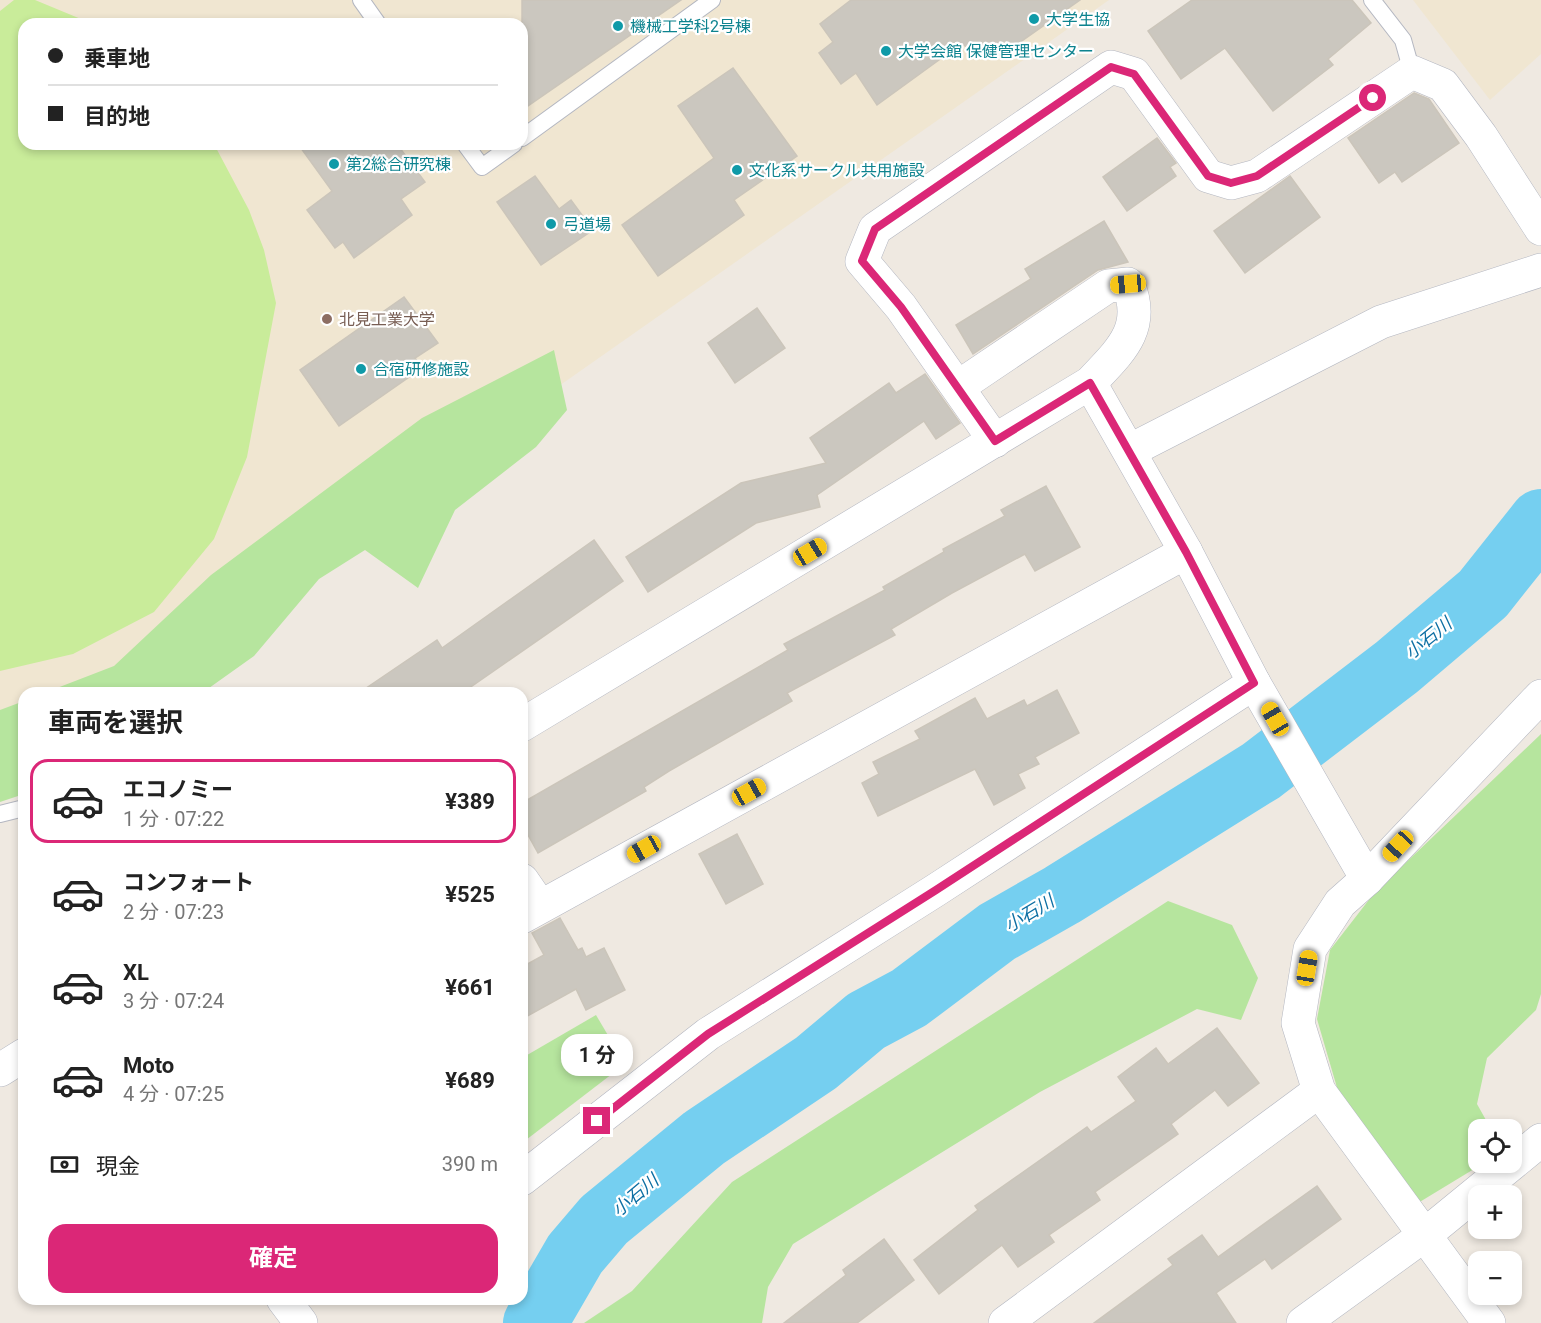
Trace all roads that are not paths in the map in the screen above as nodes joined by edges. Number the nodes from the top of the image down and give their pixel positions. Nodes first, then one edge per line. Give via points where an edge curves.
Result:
1 (361, 0) edge
2 (712, 0) edge
3 (1372, 0) edge
4 (374, 18) edge
5 (1412, 72) junction
6 (528, 134) edge
7 (469, 150) edge
8 (506, 150) edge
9 (1541, 229) edge
10 (1541, 270) edge
11 (1090, 383) junction
12 (958, 387) junction
13 (995, 441) junction
14 (1131, 450) junction
15 (1186, 552) junction
16 (1254, 683) junction
17 (1541, 696) edge
18 (528, 721) edge
19 (18, 809) edge
20 (0, 814) edge
21 (1367, 879) junction
22 (528, 901) edge
23 (18, 1059) edge
24 (0, 1070) edge
25 (1319, 1091) junction
26 (1541, 1140) edge
27 (528, 1174) edge
28 (1426, 1234) junction
29 (288, 1305) edge
30 (302, 1323) edge
31 (1005, 1323) edge
32 (1303, 1323) edge
33 (1489, 1323) edge

1 - 4 lane
2 - 6 lane
3 - 5 lane via 1403,40
5 - 9 street via 1443,85
5 - 12 street via 1257,176 1231,183 1208,176 1134,74 1111,67 875,229 862,261 901,307
7 - 8 lane via 482,167
10 - 14 street via 1381,322
11 - 12 street via 1120,351 1135,322 1128,284 1108,286
11 - 13 street
11 - 14 street
12 - 13 street
13 - 18 street
14 - 15 street
15 - 16 street
15 - 22 street
16 - 21 street
16 - 27 street via 708,1034
17 - 21 street
19 - 20 lane
21 - 25 street via 1340,903 1310,949 1299,1023
23 - 24 street
25 - 28 street
25 - 31 street
26 - 28 street
28 - 32 street
28 - 33 street
29 - 30 street

